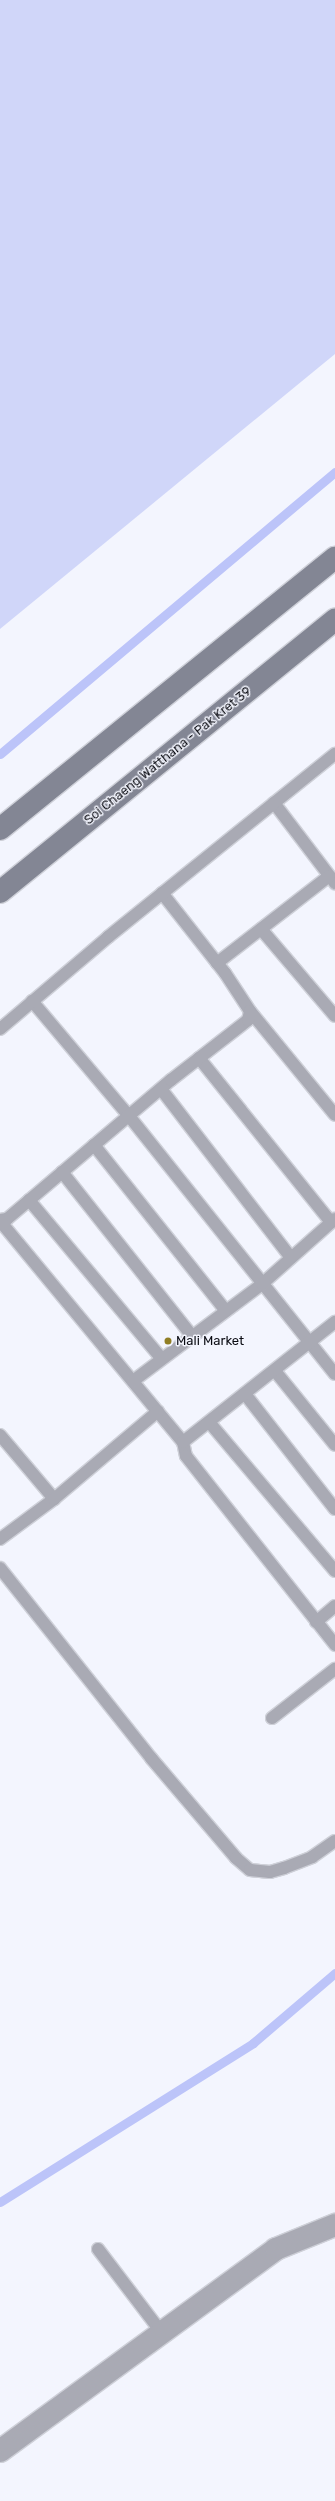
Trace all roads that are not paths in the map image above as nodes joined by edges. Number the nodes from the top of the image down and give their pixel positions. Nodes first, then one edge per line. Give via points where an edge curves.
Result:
1 (335, 558) edge
2 (335, 620) edge
3 (335, 754) edge
4 (274, 803) junction
5 (0, 829) edge
6 (332, 880) edge
7 (0, 892) edge
8 (162, 893) junction
9 (261, 929) junction
10 (217, 963) junction
11 (32, 1001) junction
12 (250, 1011) junction
13 (335, 1016) edge
14 (0, 1029) edge
15 (200, 1058) junction
16 (160, 1089) junction
17 (335, 1115) edge
18 (129, 1116) junction
19 (94, 1145) junction
20 (62, 1172) junction
21 (29, 1200) junction
22 (0, 1220) edge
23 (333, 1221) edge
24 (291, 1258) junction
25 (262, 1284) junction
26 (226, 1311) junction
27 (335, 1322) edge
28 (192, 1336) junction
29 (310, 1343) junction
30 (162, 1359) junction
31 (275, 1370) junction
32 (335, 1374) edge
33 (133, 1381) junction
34 (245, 1394) junction
35 (158, 1411) junction
36 (209, 1422) junction
37 (0, 1435) edge
38 (183, 1442) junction
39 (335, 1445) edge
40 (54, 1499) junction
41 (335, 1509) edge
42 (0, 1539) edge
43 (0, 1568) edge
44 (335, 1571) edge
45 (335, 1606) edge
46 (316, 1622) junction
47 (335, 1646) edge
48 (335, 1669) edge
49 (272, 1718) dead end
50 (335, 1841) edge
51 (335, 2224) edge
52 (98, 2249) dead end
53 (162, 2333) junction
54 (0, 2452) edge

1 - 5 main road
2 - 7 main road, Soi Chaeng Watthana - Pak Kret 39
3 - 4 lane
4 - 6 lane
4 - 8 lane
6 - 9 lane
8 - 10 lane
8 - 11 lane
9 - 10 lane
9 - 13 lane
10 - 12 lane
11 - 14 lane
11 - 18 lane
12 - 15 lane via 248,1020
12 - 17 lane
15 - 16 lane
15 - 23 lane
16 - 18 lane
16 - 24 lane
18 - 19 lane
18 - 25 lane
19 - 20 lane
19 - 26 lane
20 - 21 lane
20 - 28 lane
21 - 22 lane via 7,1219
21 - 30 lane
22 - 33 lane
23 - 24 lane
24 - 25 lane
25 - 26 lane
25 - 29 lane
26 - 28 lane
27 - 29 lane
28 - 30 lane
29 - 31 lane
29 - 32 lane
30 - 33 lane
31 - 34 lane
31 - 39 lane
33 - 35 lane
34 - 36 lane
34 - 41 lane
35 - 38 lane
35 - 40 lane
36 - 38 lane
36 - 44 lane
37 - 40 lane
38 - 46 lane via 186,1456
40 - 42 lane
43 - 50 lane via 151,1758 236,1858 250,1870 270,1872 284,1868 312,1857
45 - 46 lane
46 - 47 lane
48 - 49 lane
51 - 53 street via 276,2249
52 - 53 lane
53 - 54 street

